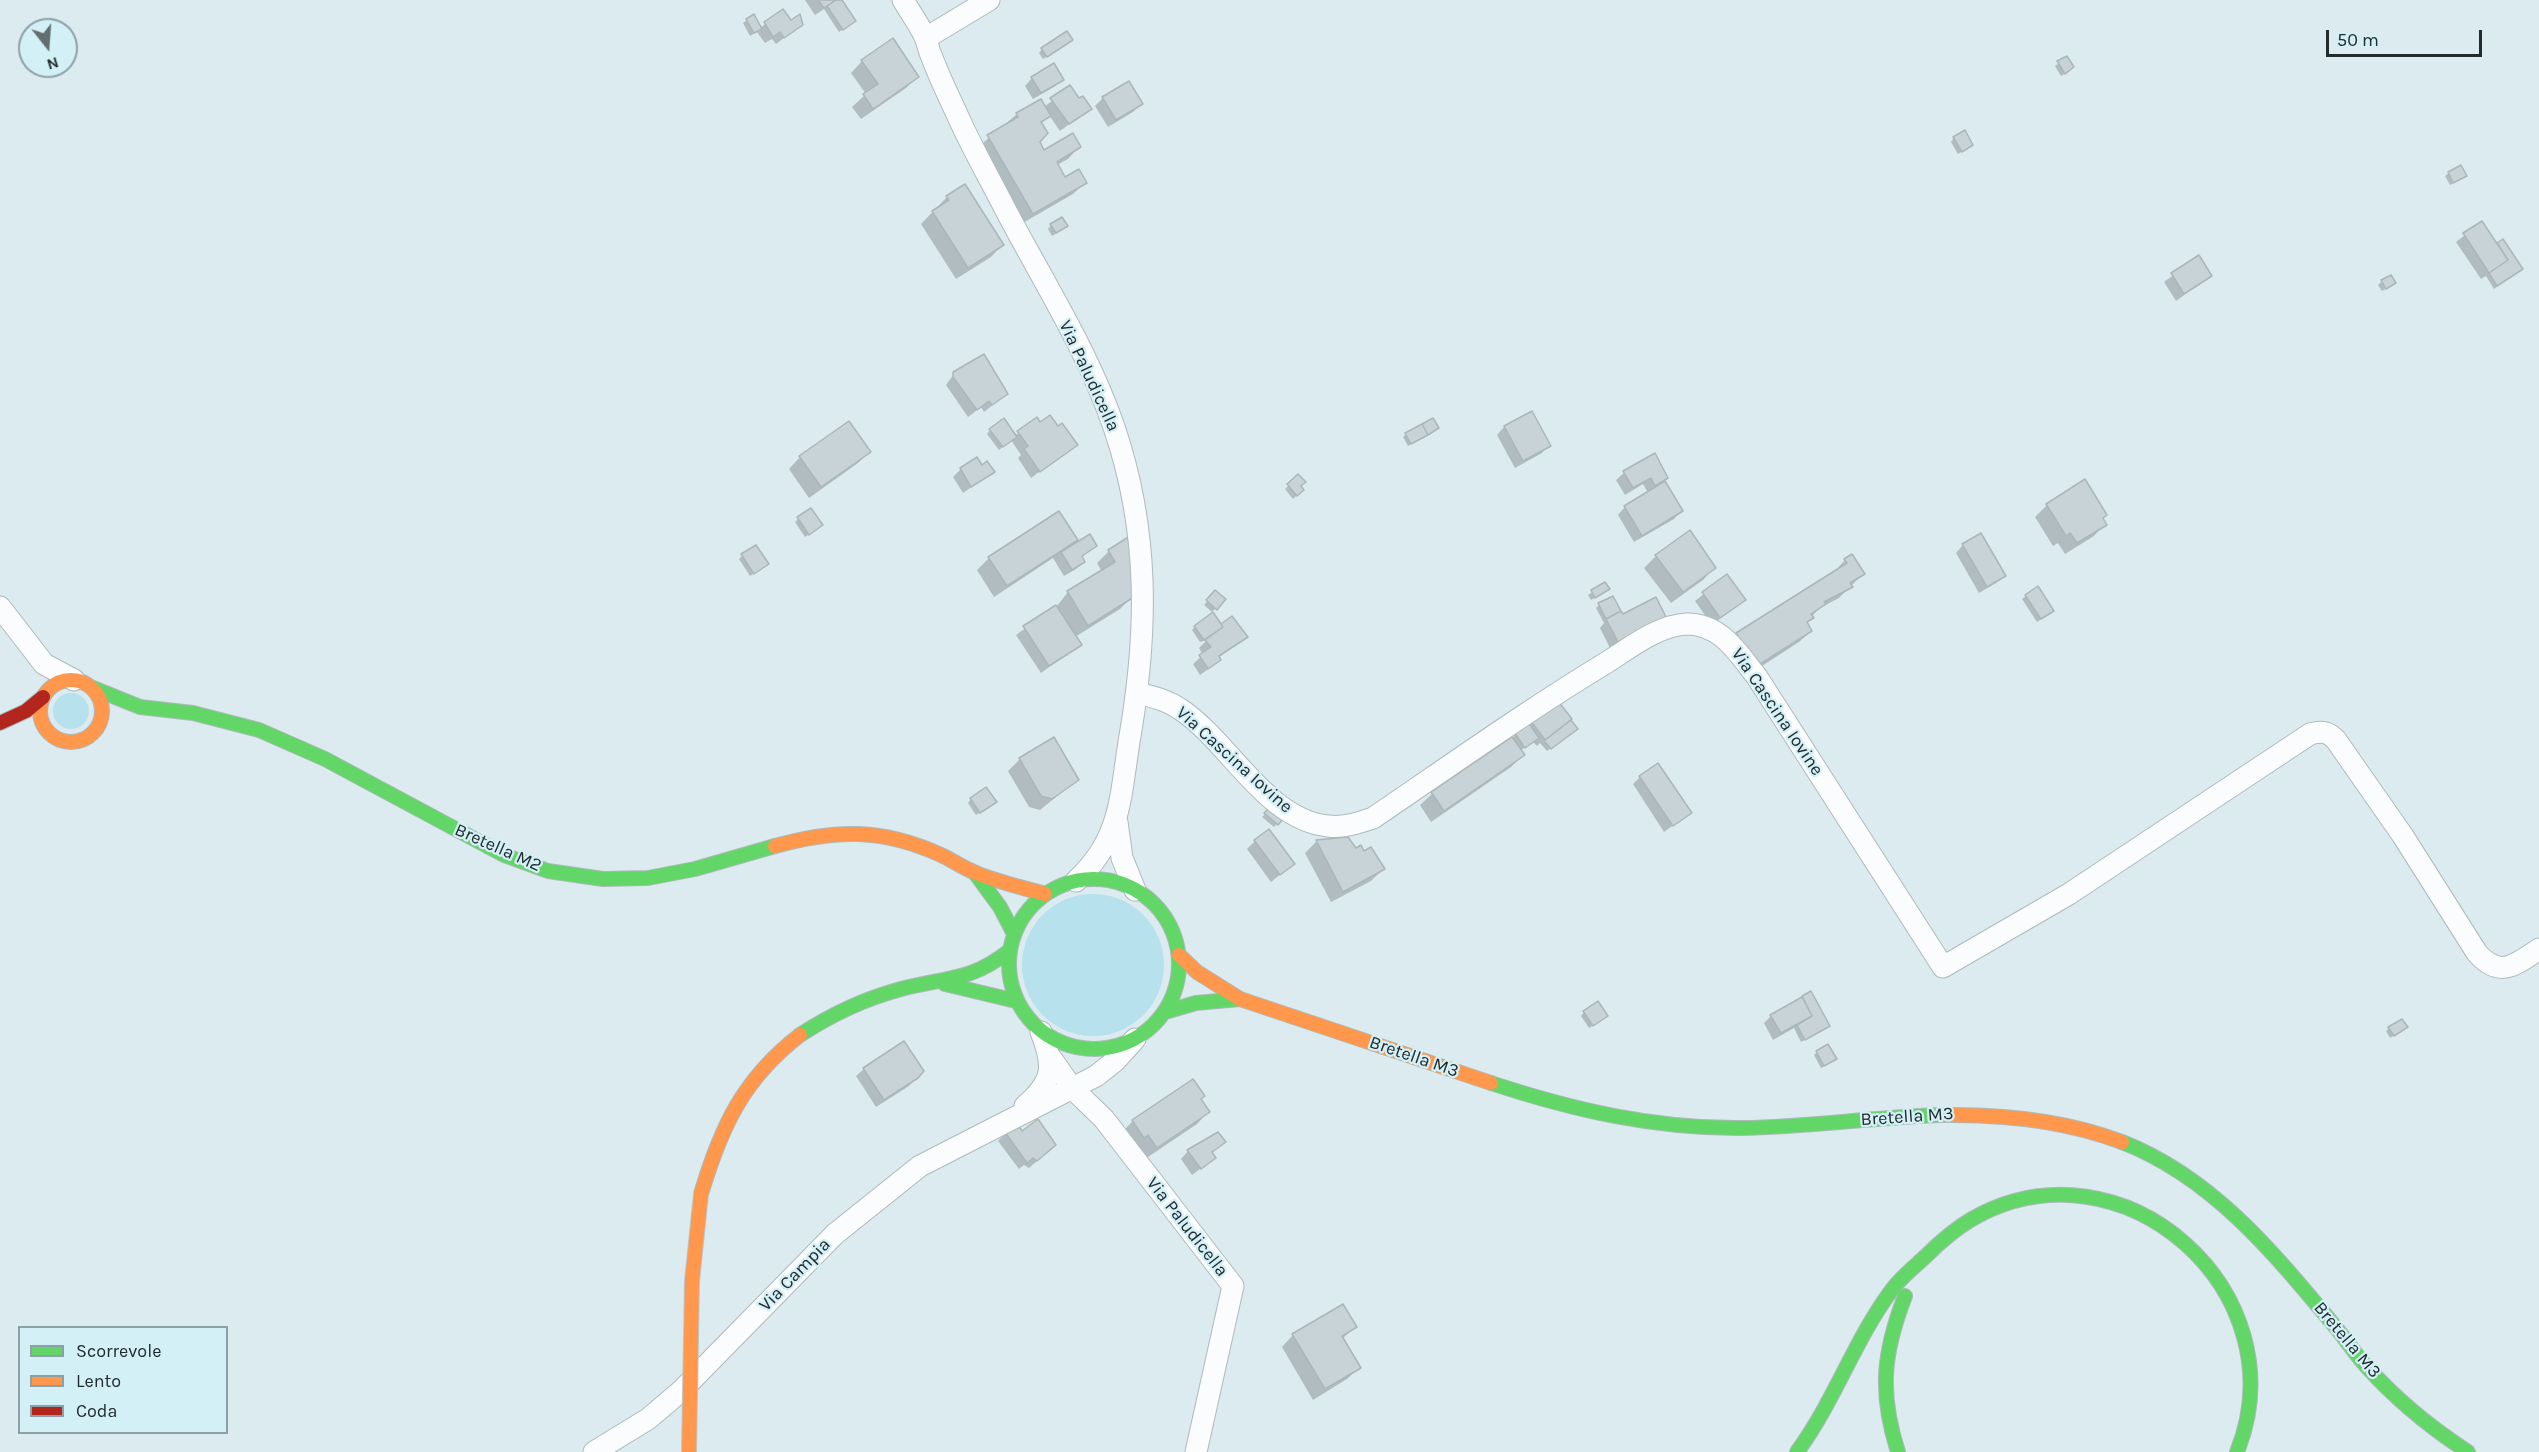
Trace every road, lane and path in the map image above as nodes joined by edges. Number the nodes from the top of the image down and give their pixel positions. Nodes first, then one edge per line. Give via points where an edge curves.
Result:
1 (903, 0) edge
2 (988, 0) edge
3 (926, 38) junction
4 (0, 607) edge
5 (83, 684) junction
6 (1138, 693) junction
7 (43, 697) junction
8 (140, 707) junction
9 (2, 723) edge
10 (99, 727) junction
11 (47, 732) junction
12 (1117, 821) junction
13 (975, 873) junction
14 (1076, 881) junction
15 (1135, 890) junction
16 (1045, 894) junction
17 (1014, 934) junction
18 (2539, 949) edge
19 (1009, 951) junction
20 (1179, 955) junction
21 (941, 983) junction
22 (1240, 999) junction
23 (1016, 1001) junction
24 (1165, 1012) junction
25 (1041, 1032) junction
26 (1136, 1039) junction
27 (1051, 1058) junction
28 (1115, 1061) junction
29 (1072, 1088) junction
30 (1011, 1118) junction
31 (1104, 1119) junction
32 (1921, 1262) junction
33 (594, 1452) edge
34 (689, 1452) edge
35 (1196, 1452) edge
36 (1797, 1452) edge
37 (1898, 1452) edge
38 (2237, 1452) edge
39 (2468, 1452) edge

1 - 3 street, Via Paludicella
2 - 3 street
3 - 6 street, Via Paludicella via 957,115 1086,362 1114,426 1133,498 1143,566
4 - 5 street via 44,664
5 - 7 main road, Bretella M2 via 56,684
5 - 8 main road, Bretella M2
5 - 10 main road via 102,706
6 - 12 street, Via Paludicella
6 - 18 street, Via Cascina Iovine via 1180,709 1212,735 1256,784 1289,813 1318,824 1348,826 1373,818 1574,682 1645,639 1686,624 1711,628 1730,642 1757,676 1943,967 2069,894 2310,734 2321,731 2336,740 2488,965 2502,969
7 - 9 main road, Bretella M2
7 - 11 main road via 40,715
8 - 10 main road, Bretella M2 via 112,717
8 - 13 main road, Bretella M2 via 193,713 259,730 325,759 504,855 548,871 624,880 668,875 779,843 846,832 911,843
9 - 11 main road, Bretella M2
10 - 11 main road, Bretella M2 via 88,738 73,743
12 - 14 street, Via Paludicella via 1092,866
12 - 15 street, Via Paludicella via 1122,858
13 - 16 main road, Bretella M2
13 - 17 main road, Bretella M2
14 - 15 main road via 1110,880
14 - 16 main road
15 - 20 main road via 1155,904 1166,918
16 - 17 main road via 1021,919
17 - 19 main road
19 - 21 main road via 974,975
19 - 23 main road via 1008,968
20 - 22 main road, Bretella M3 via 1197,972
20 - 24 main road via 1179,975
21 - 23 main road
21 - 34 main road, bridge via 883,993 848,1005 793,1039 764,1066 725,1125 701,1194 692,1281
22 - 24 main road, Bretella M3
22 - 39 main road, Bretella M3 via 1551,1104 1613,1118 1685,1126 1761,1126 1956,1113 2036,1119 2103,1136 2146,1152 2222,1202 2261,1240 2368,1368 2408,1408
23 - 25 main road
24 - 26 main road
25 - 26 main road via 1058,1042 1097,1050
25 - 27 street
26 - 28 street
27 - 29 street
27 - 30 street via 1044,1085
28 - 29 street
28 - 31 street via 1098,1095
29 - 30 street
29 - 31 street
30 - 33 street, Via Campia via 920,1166 852,1220 681,1391 648,1419
31 - 35 street, Via Paludicella via 1233,1286
32 - 36 main road via 1892,1290 1859,1343 1814,1432
32 - 37 main road via 1891,1329 1885,1358 1887,1420
32 - 38 main road via 1945,1236 1984,1213 2044,1196 2086,1196 2125,1206 2160,1222 2192,1247 2233,1304 2250,1374 2248,1411

